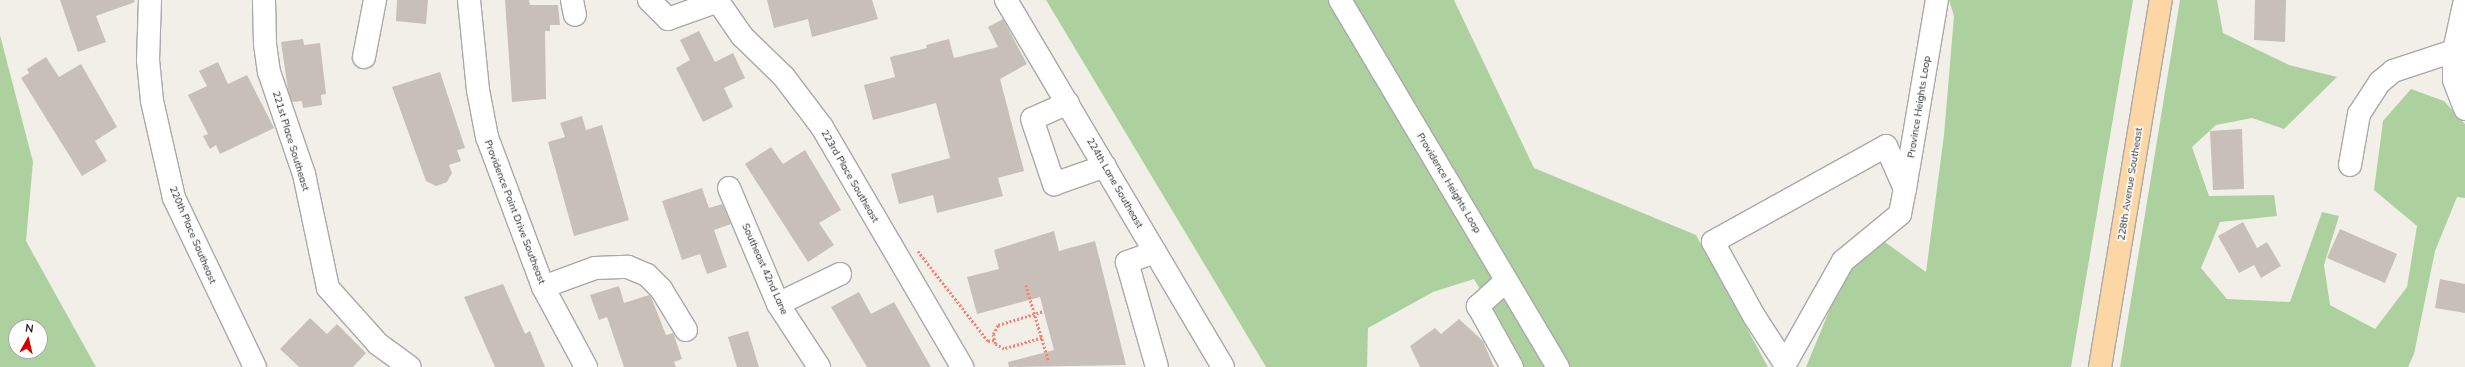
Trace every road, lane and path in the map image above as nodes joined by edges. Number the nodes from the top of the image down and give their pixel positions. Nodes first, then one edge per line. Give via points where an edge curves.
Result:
1 (150, 0) edge
2 (264, 0) edge
3 (375, 0) edge
4 (469, 0) edge
5 (649, 0) edge
6 (718, 0) edge
7 (1006, 0) edge
8 (1340, 0) edge
9 (1937, 0) edge
10 (2161, 0) edge
11 (2465, 0) edge
12 (2454, 51) junction
13 (364, 57) dead end
14 (1068, 103) junction
15 (2465, 109) edge
16 (2350, 165) dead end
17 (1105, 166) junction
18 (729, 188) dead end
19 (1905, 189) junction
20 (1155, 252) junction
21 (899, 259) junction
22 (840, 274) dead end
23 (1506, 280) junction
24 (1026, 285) dead end
25 (543, 287) junction
26 (778, 304) junction
27 (1044, 311) dead end
28 (1035, 314) junction
29 (686, 330) dead end
30 (1042, 338) junction
31 (994, 340) junction
32 (1049, 362) dead end
33 (1785, 366) edge
34 (255, 367) edge
35 (410, 367) edge
36 (586, 367) edge
37 (819, 367) edge
38 (962, 367) edge
39 (1157, 367) edge
40 (1223, 367) edge
41 (1512, 367) edge
42 (1558, 367) edge
43 (2100, 367) edge

1 - 34 street, 220th Place Southeast via 148,60 152,100 174,198
2 - 35 street, 221st Place Southeast via 265,44 269,72 304,174 328,288 378,344
3 - 13 street
4 - 25 street, Providence Point Drive Southeast via 478,90 487,137
5 - 6 street via 668,19
6 - 21 street, 223rd Place Southeast via 742,36 805,102
7 - 14 street, 224th Lane Southeast
8 - 23 street, Providence Heights Loop
9 - 19 street, Province Heights Loop
10 - 43 main road, 228th Avenue Southeast
11 - 12 street
12 - 15 street via 2454,80
12 - 16 street via 2393,71 2380,82 2359,114
14 - 17 street, 224th Lane Southeast
14 - 17 street via 1032,119 1054,184
17 - 20 street, 224th Lane Southeast
18 - 26 street, Southeast 42nd Lane
19 - 33 street, Province Heights Loop via 1900,214 1843,261
19 - 33 street via 1886,146 1713,242
20 - 39 street via 1127,262
20 - 40 street, 224th Lane Southeast
21 - 31 path via 913,252 921,254 988,341
21 - 38 street, 223rd Place Southeast
22 - 26 street
23 - 41 street via 1478,306
23 - 42 street, Providence Heights Loop
24 - 28 path
25 - 29 street via 595,268 628,267 647,275 661,289
25 - 36 street, Providence Point Drive Southeast
26 - 37 street, Southeast 42nd Lane
27 - 28 path
28 - 30 path
28 - 31 path via 998,325 993,334
30 - 31 path via 1004,349
30 - 32 path

